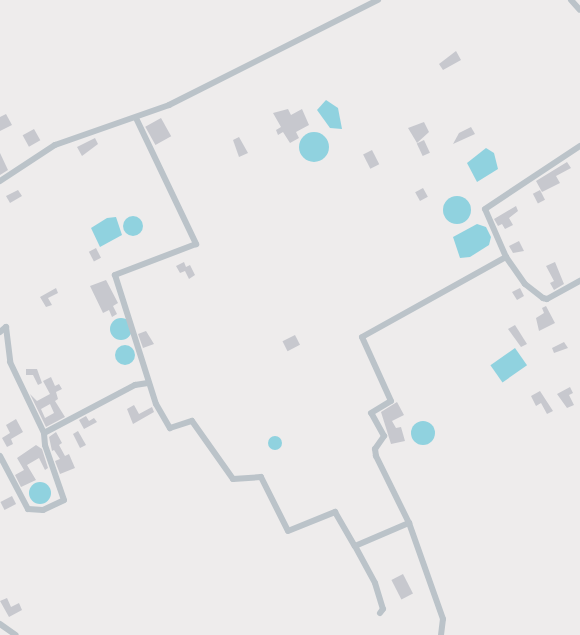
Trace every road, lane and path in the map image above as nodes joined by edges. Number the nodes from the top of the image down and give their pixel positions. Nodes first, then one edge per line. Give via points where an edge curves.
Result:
1 (378, 0) edge
2 (571, 0) edge
3 (580, 10) edge
4 (136, 118) junction
5 (580, 146) edge
6 (0, 181) edge
7 (506, 257) junction
8 (580, 281) edge
9 (0, 332) edge
10 (148, 383) junction
11 (44, 433) junction
12 (0, 456) edge
13 (409, 523) junction
14 (355, 546) junction
15 (380, 613) dead end
16 (0, 624) edge
17 (16, 635) edge
18 (441, 635) edge

1 - 4 street
2 - 3 street
4 - 6 street via 55,145
4 - 10 street via 196,244 115,275
5 - 7 street via 485,209
7 - 8 street via 525,284 543,298 547,299
7 - 13 street via 362,337 391,402 371,413 384,436 375,449 376,456
9 - 11 street via 6,327 10,362
10 - 11 street via 135,385
10 - 14 street via 170,428 192,421 234,480 261,476 288,531 335,512
11 - 12 street via 45,445 64,500 43,510 28,509
13 - 14 street
13 - 18 street via 443,619
14 - 15 street via 375,583 383,609
16 - 17 street

